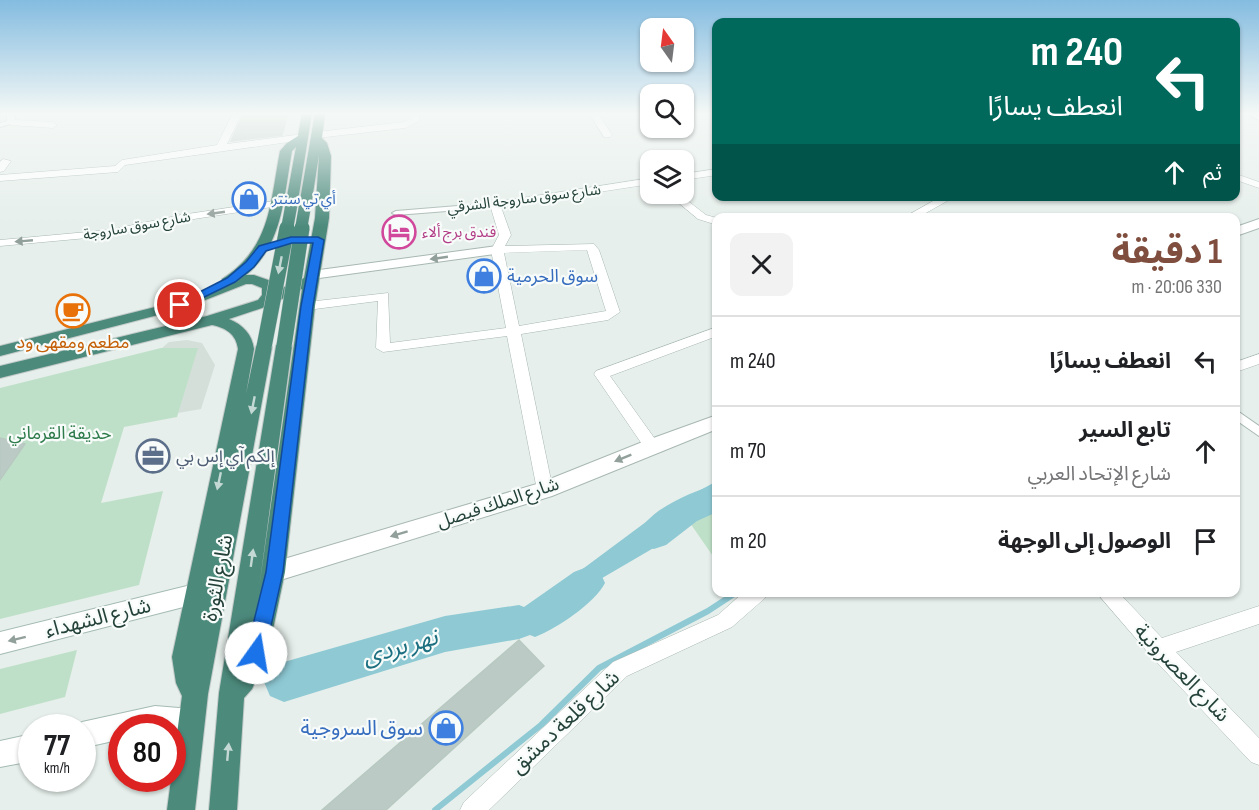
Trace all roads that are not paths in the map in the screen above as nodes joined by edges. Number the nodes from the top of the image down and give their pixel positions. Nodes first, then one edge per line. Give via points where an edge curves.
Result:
1 (193, 151) edge
2 (286, 151) edge
3 (302, 151) edge
4 (312, 151) edge
5 (324, 151) edge
6 (712, 173) edge
7 (694, 175) edge
8 (0, 178) edge
9 (1240, 178) edge
10 (640, 183) edge
11 (1259, 185) edge
12 (941, 201) edge
13 (686, 204) edge
14 (495, 205) junction
15 (298, 207) junction
16 (273, 211) junction
17 (323, 211) junction
18 (396, 213) dead end
19 (918, 213) edge
20 (712, 220) edge
21 (1259, 223) edge
22 (1240, 230) edge
23 (318, 240) junction
24 (0, 243) edge
25 (262, 249) junction
26 (497, 250) junction
27 (312, 275) junction
28 (219, 288) junction
29 (262, 303) junction
30 (307, 306) junction
31 (212, 320) junction
32 (513, 331) junction
33 (712, 333) edge
34 (274, 344) junction
35 (0, 351) edge
36 (1259, 359) edge
37 (1240, 366) edge
38 (0, 372) edge
39 (1240, 417) edge
40 (712, 424) edge
41 (1259, 432) edge
42 (652, 446) junction
43 (545, 490) junction
44 (274, 572) junction
45 (195, 594) junction
46 (752, 597) edge
47 (1110, 597) edge
48 (1259, 615) edge
49 (0, 643) edge
50 (1158, 649) junction
51 (232, 693) junction
52 (195, 694) junction
53 (191, 722) junction
54 (96, 732) edge
55 (18, 750) edge
56 (0, 754) edge
57 (1259, 754) edge
58 (181, 810) edge
59 (223, 810) edge
60 (472, 810) edge

1 - 8 street via 122,163 118,169
2 - 16 highway
3 - 15 highway
4 - 15 highway
5 - 17 highway
6 - 7 street
9 - 11 street
10 - 14 street, شارع سوق ساروجة الشرقي
12 - 19 street
13 - 20 street
14 - 18 street, شارع سوق ساروجة الشرقي
14 - 26 street via 505,235
15 - 34 highway, bridge
16 - 17 highway via 294,221
16 -> 24 street, شارع سوق ساروجة via 181,218 109,233
16 - 25 highway
17 - 23 highway
21 - 22 street
23 - 25 highway via 291,240
23 - 27 highway
25 - 28 highway via 250,264
26 -> 27 street
26 - 32 street
26 - 32 street via 590,246 613,307 608,315
27 - 29 highway
27 - 30 highway
28 - 29 highway via 243,280 263,281 272,291
28 - 35 highway via 180,305
29 - 31 highway
30 - 32 street via 384,296 384,348
30 - 34 highway
31 - 34 highway via 231,325 243,336
31 - 38 highway
32 - 43 street
33 - 42 street via 601,374
34 - 44 highway
34 -> 45 highway
51 -> 34 highway, شارع الثورة
34 -> 52 highway, شارع الثورة
36 - 37 street
39 - 41 street
40 - 42 street, شارع الملك فيصل
42 -> 43 street, شارع الملك فيصل
43 -> 44 street, شارع الملك فيصل
44 - 51 highway via 254,660
45 -> 49 street, شارع الشهداء
45 - 52 highway via 184,657
46 - 60 street, شارع قلعة دمشق via 725,621 620,669
47 - 50 street, شارع العصرونية
48 - 50 street
50 - 57 street, شارع العصرونية
59 -> 51 highway, شارع الثورة
52 - 53 highway, شارع الثورة
53 - 54 street via 155,719
53 - 58 highway, شارع الثورة
55 - 56 street

